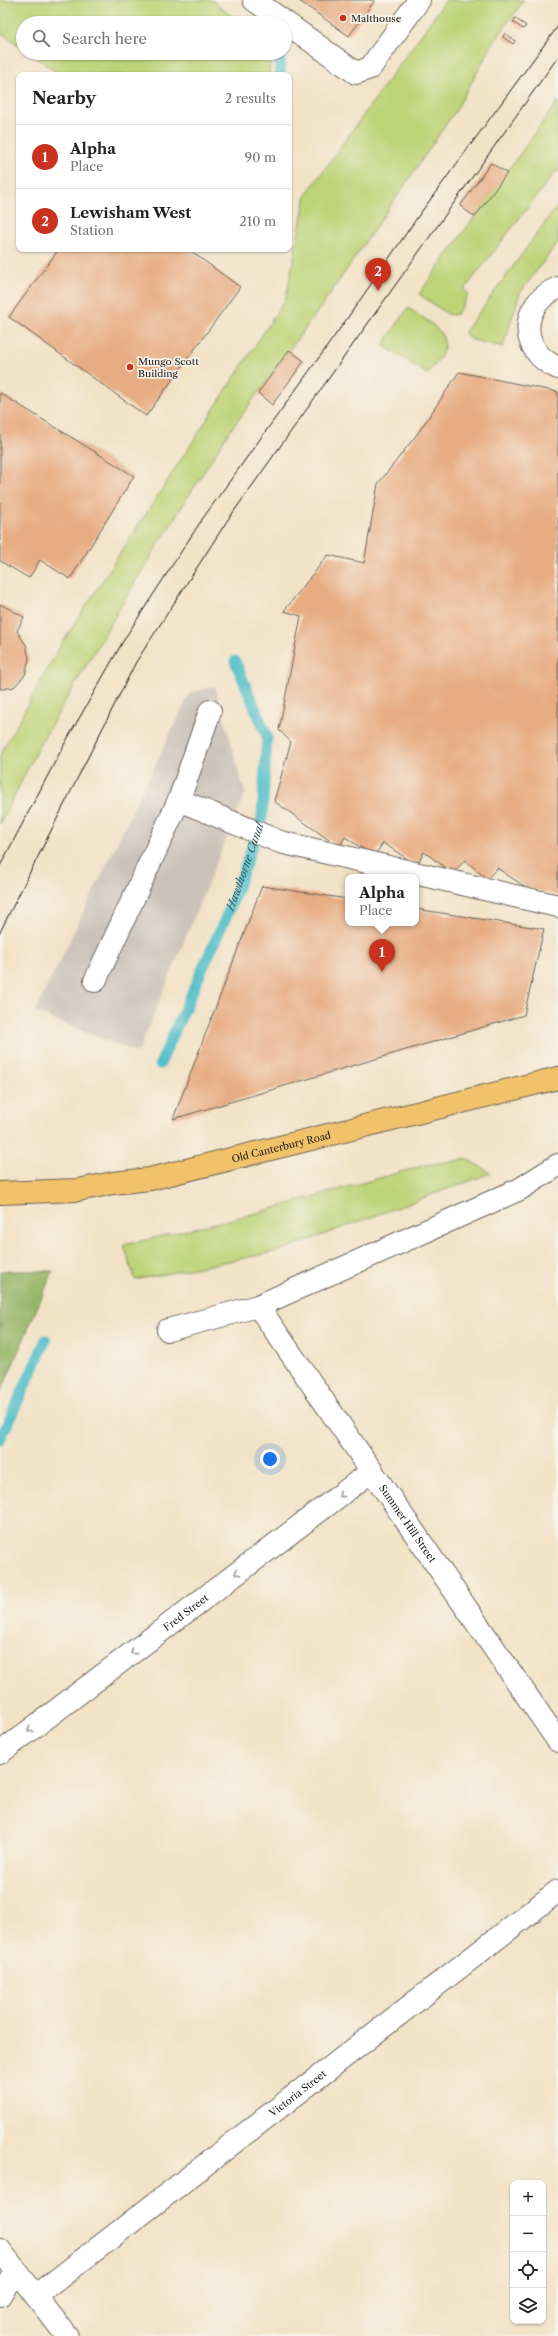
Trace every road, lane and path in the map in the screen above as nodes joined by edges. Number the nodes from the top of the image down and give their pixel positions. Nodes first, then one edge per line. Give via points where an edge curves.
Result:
1 (254, 0) edge
2 (419, 0) edge
3 (276, 16) edge
4 (292, 28) edge
5 (558, 288) edge
6 (558, 368) edge
7 (210, 710) dead end
8 (179, 800) junction
9 (558, 906) edge
10 (94, 981) dead end
11 (558, 1078) edge
12 (558, 1165) edge
13 (0, 1193) edge
14 (258, 1306) junction
15 (168, 1330) dead end
16 (372, 1471) junction
17 (558, 1741) edge
18 (0, 1753) edge
19 (558, 1891) edge
20 (0, 2250) edge
21 (16, 2270) junction
22 (0, 2295) edge
23 (36, 2296) junction
24 (67, 2336) edge

1 - 3 street
2 - 4 street via 367,70 356,73
5 - 6 street via 547,292 537,301 530,314 528,328 530,342 538,355 548,364
7 - 8 street
8 - 9 street via 280,842
8 - 10 street
11 - 13 main road, Old Canterbury Road via 150,1179 78,1190
12 - 14 street via 520,1189
14 - 15 street
14 - 16 street, Summer Hill Street
16 - 17 street, Summer Hill Street
16 -> 18 street, Fred Street
19 - 23 street, Victoria Street
20 - 21 street
21 - 22 street
21 - 23 street
23 - 24 street

